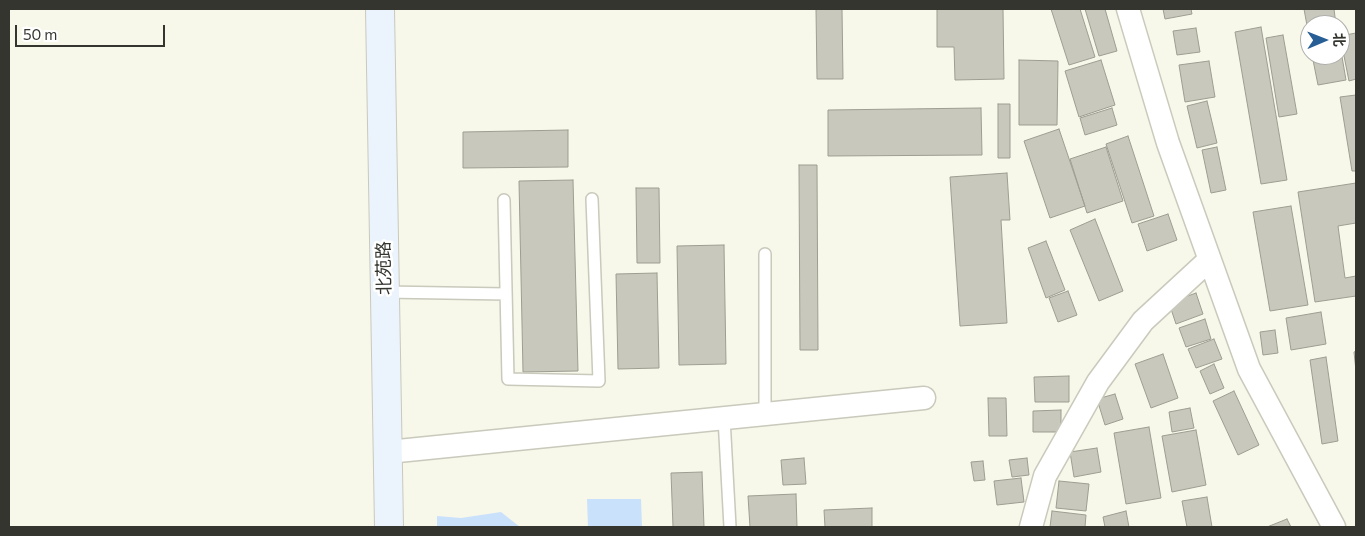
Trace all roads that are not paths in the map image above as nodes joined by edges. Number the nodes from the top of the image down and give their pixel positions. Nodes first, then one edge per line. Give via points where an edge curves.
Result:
1 (380, 9) edge
2 (1128, 9) edge
3 (592, 198) dead end
4 (504, 200) dead end
5 (765, 254) dead end
6 (1208, 261) junction
7 (385, 292) junction
8 (506, 294) junction
9 (924, 398) dead end
10 (765, 414) junction
11 (724, 418) junction
12 (388, 452) junction
13 (390, 527) edge
14 (730, 527) edge
15 (1030, 527) edge
16 (1334, 527) edge

1 - 7 street, 北苑路
2 - 6 street
3 - 8 lane via 599,381 508,379
4 - 8 lane
5 - 10 lane
6 - 15 street via 1143,321 1098,382 1045,476
6 - 16 street via 1249,369
7 - 8 lane
7 - 12 street, 北苑路
9 - 10 street
10 - 11 street
11 - 12 street
11 - 14 lane
12 - 13 street, 北苑路

